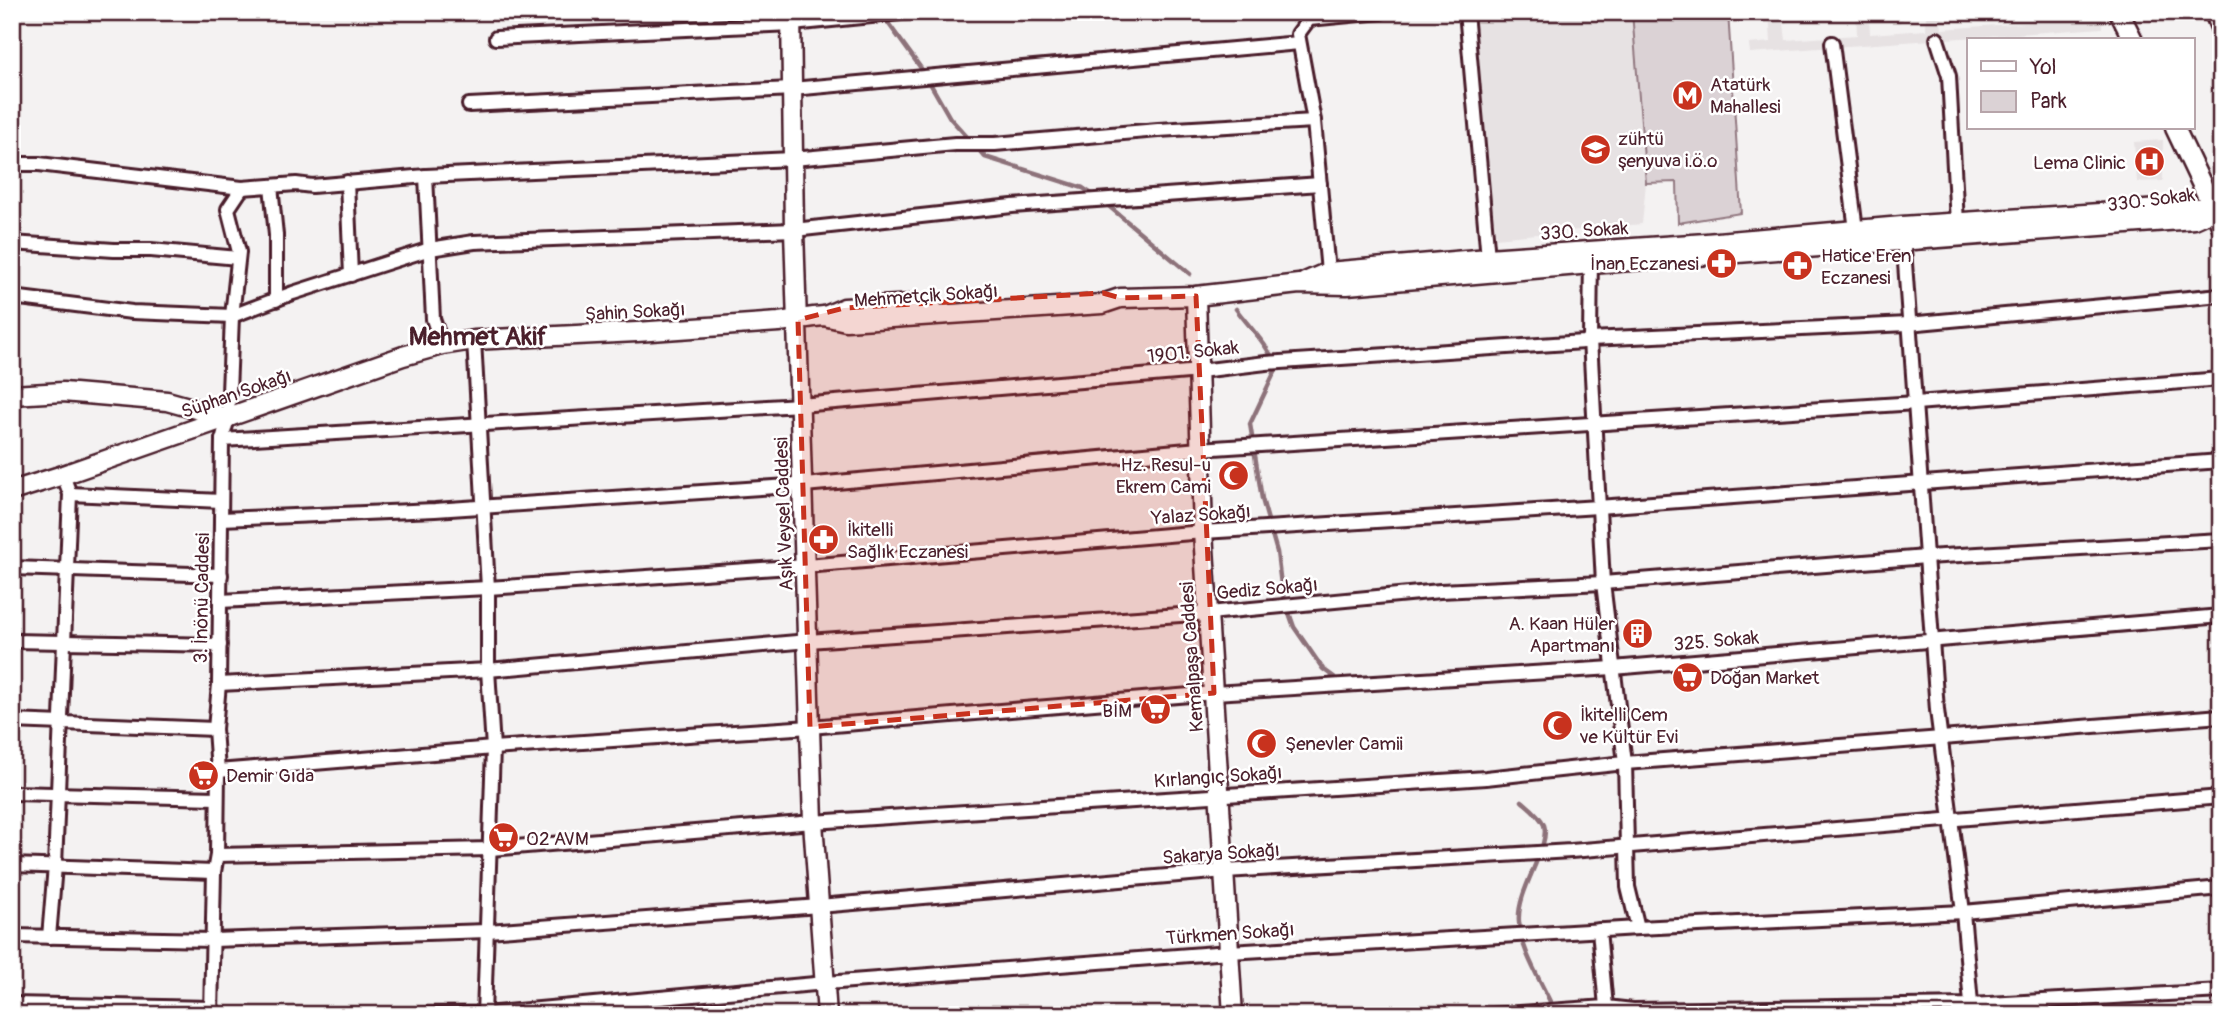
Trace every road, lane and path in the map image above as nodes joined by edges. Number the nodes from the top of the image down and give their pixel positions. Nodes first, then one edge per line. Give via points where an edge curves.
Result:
1 (911, 12) edge
2 (1381, 12) edge
3 (1466, 12) edge
4 (2119, 12) edge
5 (2211, 12) edge
6 (896, 14) edge
7 (791, 18) edge
8 (2221, 36) edge
9 (496, 38) dead end
10 (2132, 38) edge
11 (1937, 40) dead end
12 (1299, 43) junction
13 (1832, 43) dead end
14 (792, 89) junction
15 (470, 105) dead end
16 (1314, 121) junction
17 (2176, 130) edge
18 (793, 159) junction
19 (12, 164) edge
20 (426, 176) junction
21 (346, 182) junction
22 (1320, 184) junction
23 (271, 186) junction
24 (242, 188) junction
25 (2219, 215) edge
26 (1957, 223) junction
27 (794, 230) junction
28 (1856, 230) junction
29 (1903, 234) junction
30 (12, 243) edge
31 (430, 249) junction
32 (1591, 257) junction
33 (238, 258) junction
34 (1488, 258) junction
35 (1328, 272) junction
36 (351, 275) junction
37 (1299, 284) junction
38 (2221, 295) edge
39 (1196, 296) junction
40 (12, 297) edge
41 (276, 300) junction
42 (232, 316) junction
43 (798, 320) junction
44 (1908, 324) junction
45 (1590, 339) junction
46 (474, 340) junction
47 (442, 345) junction
48 (1200, 371) junction
49 (2221, 379) edge
50 (12, 395) edge
51 (1916, 403) junction
52 (800, 405) junction
53 (228, 418) junction
54 (1594, 424) junction
55 (478, 426) junction
56 (222, 440) junction
57 (1199, 449) junction
58 (2221, 461) edge
59 (63, 475) junction
60 (1920, 483) junction
61 (804, 485) junction
62 (12, 491) edge
63 (70, 494) junction
64 (221, 501) junction
65 (484, 507) junction
66 (1598, 508) junction
67 (221, 519) junction
68 (1203, 532) junction
69 (2221, 540) edge
70 (1926, 557) junction
71 (806, 566) junction
72 (12, 568) edge
73 (67, 571) junction
74 (220, 575) junction
75 (1604, 583) junction
76 (488, 588) junction
77 (220, 601) junction
78 (1209, 612) junction
79 (2221, 616) edge
80 (12, 640) edge
81 (808, 641) junction
82 (1931, 641) junction
83 (64, 642) junction
84 (220, 645) junction
85 (1613, 668) junction
86 (488, 670) junction
87 (219, 684) junction
88 (1214, 693) junction
89 (2221, 716) edge
90 (12, 721) edge
91 (60, 722) junction
92 (810, 727) junction
93 (215, 729) junction
94 (1940, 739) junction
95 (493, 748) junction
96 (1625, 763) junction
97 (218, 771) junction
98 (12, 793) edge
99 (56, 794) junction
100 (1220, 795) junction
101 (2221, 797) edge
102 (217, 798) junction
103 (1952, 819) junction
104 (813, 822) junction
105 (1626, 847) junction
106 (490, 849) junction
107 (217, 855) junction
108 (12, 865) edge
109 (55, 866) junction
110 (214, 872) junction
111 (1225, 872) junction
112 (2221, 888) edge
113 (819, 906) junction
114 (1963, 912) junction
115 (1638, 928) junction
116 (1599, 930) junction
117 (486, 931) junction
118 (12, 936) edge
119 (49, 937) junction
120 (213, 940) junction
121 (1229, 952) junction
122 (826, 984) junction
123 (2221, 991) edge
124 (12, 1004) edge
125 (1606, 1007) junction
126 (1971, 1010) edge
127 (212, 1011) edge
128 (1696, 1012) edge
129 (484, 1014) edge
130 (421, 1015) edge
131 (827, 1015) edge
132 (1233, 1015) edge
133 (1491, 1015) edge

1 - 6 street
2 - 12 street via 1309,19 1298,34
3 - 34 street
4 - 10 main road
5 - 8 street
6 - 7 street
7 - 9 street
7 - 14 main road, Aşık Veysel Caddesi
11 - 26 street via 1949,76
12 - 14 street
12 - 16 street
13 - 28 street
14 - 15 street
14 - 18 main road, Aşık Veysel Caddesi
16 - 18 street
16 - 22 street
17 - 25 main road
18 - 20 street
18 - 27 main road, Aşık Veysel Caddesi
19 - 24 street
20 - 21 street
20 - 31 street
21 - 23 street
21 - 36 street
22 - 27 street via 1012,206
22 - 35 street
23 - 24 street
23 - 41 street
24 - 33 street, 3. İnönü Caddesi via 228,209
25 - 26 main road, 330. Sokak via 2190,207
25 - 29 main road, 330. Sokak
26 - 29 main road, 330. Sokak
27 - 31 street via 474,242
27 - 43 main road, Aşık Veysel Caddesi
28 - 29 main road, 330. Sokak
28 - 32 main road, 330. Sokak
29 - 32 main road, 330. Sokak
29 - 44 street
30 - 33 street
31 - 36 street
31 - 47 street via 433,318
32 - 34 main road, 330. Sokak
32 - 37 main road, 330. Sokak via 1347,285
32 - 45 street
33 - 42 street, 3. İnönü Caddesi
34 - 35 main road, 330. Sokak
35 - 37 main road, 330. Sokak
36 - 41 street
37 - 39 main road, Mehmetçik Sokağı
38 - 44 street, 1901. Sokak
39 - 43 main road, Mehmetçik Sokağı via 1120,298 1103,293 885,306 844,309
39 - 48 main road, Kemalpaşa Caddesi
40 - 42 street via 132,312
41 - 42 street
42 - 53 street, 3. İnönü Caddesi
43 - 46 main road, Şahin Sokağı
43 - 52 main road, Aşık Veysel Caddesi
44 - 45 street, 1901. Sokak
44 - 51 street
45 - 48 street, 1901. Sokak
45 - 54 street
46 - 47 main road, Süphan Sokağı
46 - 55 street
47 - 53 main road, Süphan Sokağı
48 - 52 street, 1901. Sokak
48 - 57 main road, Kemalpaşa Caddesi
49 - 51 street
50 - 53 main road via 63,392 167,401
51 - 54 street
51 - 60 street
52 - 55 street, 1901. Sokak
52 - 61 main road, Aşık Veysel Caddesi
53 - 56 street, 3. İnönü Caddesi
53 - 59 main road, Süphan Sokağı
54 - 57 street
54 - 66 street
55 - 56 street, 1901. Sokak
55 - 65 street
56 - 64 street, 3. İnönü Caddesi
57 - 61 street
57 - 68 main road, Kemalpaşa Caddesi
58 - 60 street, Yalaz Sokağı
59 - 62 main road, Süphan Sokağı
59 - 63 street
60 - 66 street, Yalaz Sokağı
60 - 70 street
61 - 65 street
61 - 71 main road, Aşık Veysel Caddesi
63 - 64 street
63 - 73 street
64 - 67 street, 3. İnönü Caddesi
65 - 67 street
65 - 76 street
66 - 68 street, Yalaz Sokağı
66 - 75 street
67 - 74 street, 3. İnönü Caddesi
68 - 71 street, Yalaz Sokağı
68 - 78 main road, Kemalpaşa Caddesi
69 - 70 street, Gediz Sokağı
70 - 75 street, Gediz Sokağı
70 - 82 street
71 - 76 street, Yalaz Sokağı
71 - 81 main road, Aşık Veysel Caddesi
72 - 73 street
73 - 74 street
73 - 83 street
74 - 77 street, 3. İnönü Caddesi
75 - 78 street, Gediz Sokağı via 1440,591
75 - 85 street
76 - 77 street, Yalaz Sokağı
76 - 86 street
77 - 84 street, 3. İnönü Caddesi
78 - 81 street, Gediz Sokağı
78 - 88 main road, Kemalpaşa Caddesi
79 - 82 street, 325. Sokak
80 - 83 street
81 - 86 street, Gediz Sokağı
81 - 92 main road, Aşık Veysel Caddesi
82 - 85 street, 325. Sokak
82 - 94 street
83 - 84 street
83 - 91 street
84 - 87 street, 3. İnönü Caddesi
85 - 88 street, 325. Sokak
85 - 96 street
86 - 87 street, Gediz Sokağı
86 - 95 street
87 - 93 street, 3. İnönü Caddesi
88 - 92 street, 325. Sokak
88 - 100 main road, Kemalpaşa Caddesi
89 - 94 street, Kırlangıç Sokağı
90 - 91 street
91 - 93 street
91 - 99 street
92 - 95 street, 325. Sokak
92 - 104 main road, Aşık Veysel Caddesi
93 - 97 street, 3. İnönü Caddesi
94 - 96 street, Kırlangıç Sokağı
94 - 103 street
95 - 97 street, 325. Sokak
95 - 106 street
96 - 100 street, Kırlangıç Sokağı via 1486,778
96 - 105 street
97 - 102 street, 3. İnönü Caddesi
98 - 99 street
99 - 102 street
99 - 109 street
100 - 104 street, Kırlangıç Sokağı
100 - 111 main road, Kemalpaşa Caddesi
101 - 103 street, Sakarya Sokağı
102 - 107 street, 3. İnönü Caddesi
103 - 105 street, Sakarya Sokağı
103 - 114 street
104 - 106 street, Kırlangıç Sokağı
104 - 113 main road, Aşık Veysel Caddesi
105 - 111 street, Sakarya Sokağı
105 - 115 street via 1628,887
106 - 107 street, Kırlangıç Sokağı
106 - 117 street
107 - 110 street, 3. İnönü Caddesi
108 - 109 street
109 - 110 street
109 - 119 street
110 - 120 street, 3. İnönü Caddesi
111 - 113 street, Sakarya Sokağı
111 - 121 main road, Kemalpaşa Caddesi
112 - 114 street, Türkmen Sokağı
113 - 117 street, Sakarya Sokağı
113 - 122 main road, Aşık Veysel Caddesi
114 - 115 street, Türkmen Sokağı
114 - 126 street
115 - 116 street, Türkmen Sokağı
116 - 121 street, Türkmen Sokağı
116 - 125 street
117 - 120 street, Sakarya Sokağı
117 - 129 street
118 - 119 street, Sakarya Sokağı
119 - 120 street, Sakarya Sokağı
120 - 127 street, 3. İnönü Caddesi
121 - 122 street, Türkmen Sokağı
121 - 132 main road, Kemalpaşa Caddesi
122 - 129 street, Türkmen Sokağı
122 - 131 main road, Aşık Veysel Caddesi
123 - 126 street
124 - 127 street
125 - 128 street
125 - 133 street
126 - 128 street
129 - 130 street, Türkmen Sokağı

